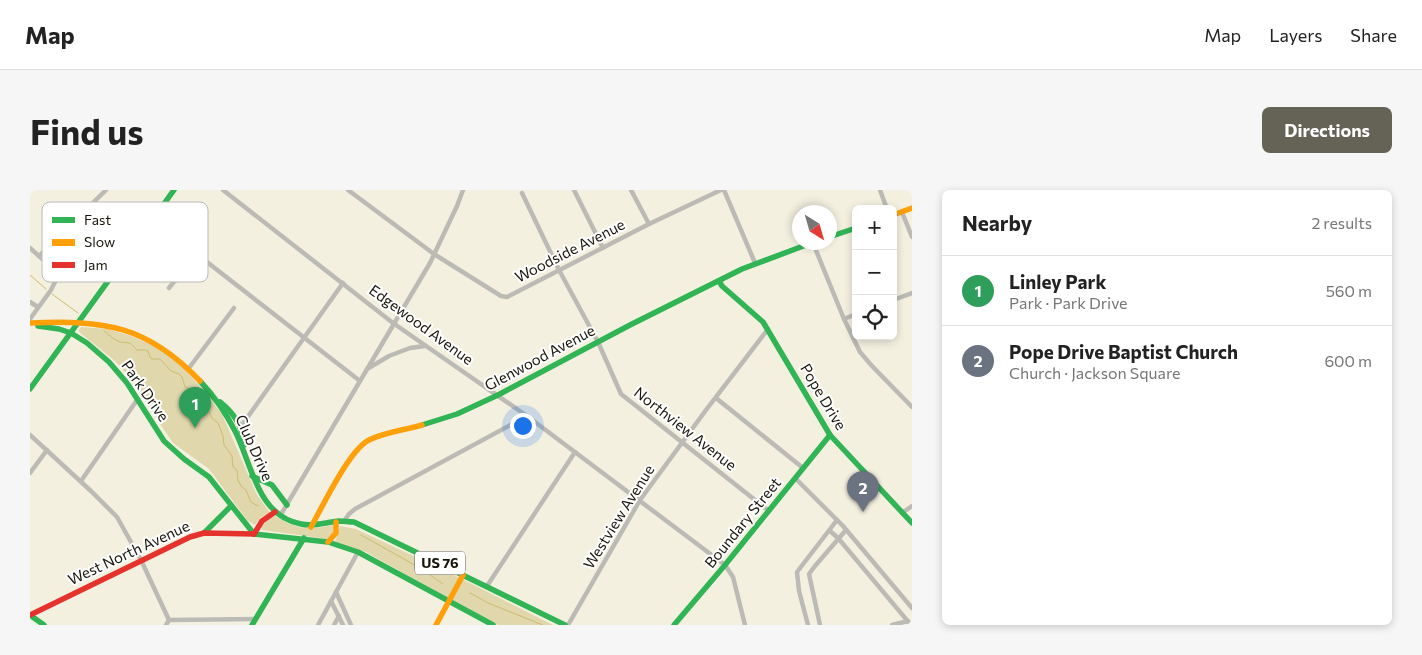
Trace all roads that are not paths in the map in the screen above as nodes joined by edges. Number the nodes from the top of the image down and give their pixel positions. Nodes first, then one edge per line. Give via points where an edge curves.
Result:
1 (106, 190) edge
2 (174, 190) edge
3 (222, 190) edge
4 (348, 190) edge
5 (463, 190) edge
6 (574, 190) edge
7 (631, 190) edge
8 (723, 190) edge
9 (880, 190) edge
10 (522, 193) dead end
11 (94, 202) edge
12 (166, 202) edge
13 (886, 205) edge
14 (912, 208) edge
15 (902, 212) junction
16 (897, 214) edge
17 (649, 224) junction
18 (852, 229) edge
19 (837, 235) edge
20 (912, 238) edge
21 (30, 248) edge
22 (603, 248) junction
23 (793, 250) edge
24 (817, 250) edge
25 (42, 253) edge
26 (434, 254) junction
27 (39, 256) junction
28 (42, 259) edge
29 (208, 263) edge
30 (755, 263) junction
31 (560, 270) junction
32 (719, 281) junction
33 (56, 282) edge
34 (108, 282) edge
35 (174, 282) edge
36 (343, 283) junction
37 (169, 288) dead end
38 (912, 293) edge
39 (897, 299) edge
40 (30, 302) edge
41 (38, 307) junction
42 (234, 308) dead end
43 (852, 315) edge
44 (844, 318) junction
45 (30, 319) edge
46 (79, 322) junction
47 (394, 323) junction
48 (30, 324) edge
49 (768, 329) junction
50 (71, 333) junction
51 (304, 338) junction
52 (598, 342) junction
53 (426, 346) junction
54 (189, 368) junction
55 (366, 370) junction
56 (360, 381) junction
57 (30, 389) edge
58 (498, 395) junction
59 (214, 397) junction
60 (716, 398) junction
61 (137, 400) junction
62 (912, 407) edge
63 (527, 416) junction
64 (242, 425) junction
65 (30, 435) edge
66 (830, 435) junction
67 (682, 443) junction
68 (244, 449) junction
69 (47, 450) junction
70 (575, 452) junction
71 (803, 468) junction
72 (30, 473) edge
73 (252, 476) junction
74 (795, 478) junction
75 (81, 481) junction
76 (640, 500) junction
77 (287, 505) junction
78 (231, 506) junction
79 (912, 506) edge
80 (769, 511) junction
81 (902, 513) junction
82 (278, 514) junction
83 (837, 520) junction
84 (344, 521) junction
85 (336, 522) junction
86 (912, 524) edge
87 (311, 527) junction
88 (846, 530) junction
89 (830, 531) junction
90 (204, 533) junction
91 (254, 534) junction
92 (304, 538) junction
93 (838, 538) junction
94 (328, 542) junction
95 (358, 552) junction
96 (141, 560) junction
97 (725, 565) junction
98 (463, 575) junction
99 (487, 586) junction
100 (336, 592) junction
101 (331, 602) junction
102 (449, 602) junction
103 (912, 608) edge
104 (30, 615) edge
105 (339, 616) junction
106 (256, 619) junction
107 (169, 620) junction
108 (910, 622) edge
109 (44, 625) edge
110 (166, 625) edge
111 (252, 625) edge
112 (318, 625) edge
113 (334, 625) edge
114 (343, 625) edge
115 (351, 625) edge
116 (436, 625) edge
117 (493, 625) edge
118 (566, 625) edge
119 (674, 625) edge
120 (745, 625) edge
121 (808, 625) edge
122 (820, 625) edge
123 (892, 625) edge

1 - 11 street
2 - 12 main road
3 - 36 street, Edgewood Avenue
4 - 26 street
5 - 26 street
6 - 22 street
7 - 17 street
8 - 17 street, Woodside Avenue
8 - 30 street
9 - 13 street
10 - 31 street, Northview Avenue
14 - 15 main road
15 - 16 main road
15 - 20 street
17 - 22 street, Woodside Avenue
18 - 19 main road
21 - 27 street
22 - 31 street, Woodside Avenue
23 - 30 main road, Glenwood Avenue
24 - 44 street
25 - 27 street
26 - 31 street, Woodside Avenue via 507,297
26 - 47 street
27 - 28 street
29 - 51 street
30 - 32 main road, Glenwood Avenue
31 - 52 street, Northview Avenue
32 - 49 main road, Pope Drive
32 - 52 main road, Glenwood Avenue
33 - 41 street
34 - 46 main road
35 - 37 street
36 - 47 street, Edgewood Avenue
36 - 51 street
38 - 39 street
40 - 41 street
41 - 45 street
42 - 54 street
43 - 44 street
44 - 62 street via 860,352
46 - 48 main road, Club Drive
46 - 50 main road
46 - 54 main road, Club Drive via 109,326 142,336 168,350
47 - 53 street, Edgewood Avenue
47 - 55 street
48 - 50 main road, Park Drive
49 - 60 street, Westview Avenue
49 - 66 main road, Pope Drive
50 - 57 main road
50 - 61 main road, Park Drive via 114,366
51 - 56 street
51 - 64 street
52 - 58 main road, Glenwood Avenue
52 - 67 street, Northview Avenue via 621,394
53 - 55 street via 389,356
53 - 58 street, Edgewood Avenue
54 - 59 main road, Club Drive
55 - 56 street
56 - 77 street
58 - 63 street, Edgewood Avenue
58 - 87 main road, Glenwood Avenue via 432,423 380,436 360,446
59 - 64 main road
59 - 68 main road, Club Drive
60 - 67 street, Westview Avenue
60 - 71 street
61 - 75 street
61 - 78 main road, Park Drive via 164,441 209,477
63 - 70 street, Edgewood Avenue
63 - 84 street via 356,509
64 - 68 main road
65 - 69 street
66 - 71 main road, Boundary Street
66 - 81 main road, Pope Drive
67 - 76 street, Westview Avenue
67 - 80 street, Northview Avenue
68 - 73 main road, Club Drive
69 - 72 street
69 - 75 street
70 - 76 street, Edgewood Avenue
70 - 99 street
71 - 74 main road, Boundary Street
73 - 77 main road via 272,485
73 - 82 main road, Club Drive via 262,496
74 - 80 main road, Boundary Street
74 - 83 street
75 - 96 street via 118,517
76 - 97 street, Edgewood Avenue
76 - 118 street, Westview Avenue
77 - 82 street
78 - 90 main road
78 - 91 main road, Park Drive
79 - 81 street
80 - 97 main road, Boundary Street
81 - 86 main road, Pope Drive
82 - 87 main road, US 76 via 296,524
82 - 91 main road via 263,520
83 - 88 street
83 - 89 street
84 - 85 main road, US 76
84 - 98 main road, US 76 via 370,529
85 - 87 main road, US 76
85 - 94 main road via 336,532
88 - 93 street
88 - 103 street
89 - 93 street
89 - 121 street via 797,572
90 - 91 main road, West North Avenue
90 - 96 main road, West North Avenue
91 - 92 main road, West North Avenue / US 76
92 - 94 main road, US 76
92 - 106 main road
93 - 108 street
93 - 122 street via 809,574
94 - 95 main road, US 76
95 - 100 street
95 - 102 main road, US 76
96 - 104 main road, West North Avenue
96 - 107 street
97 - 119 main road, Boundary Street
97 - 120 street, Edgewood Avenue via 733,577
98 - 99 main road, US 76
98 - 102 main road
99 - 118 main road, US 76
100 - 101 street
100 - 115 street
101 - 105 street
101 - 112 street
102 - 116 main road
102 - 117 main road, US 76
104 - 109 main road
105 - 113 street
105 - 114 street
106 - 107 street
106 - 111 main road
107 - 110 street
108 - 123 street

